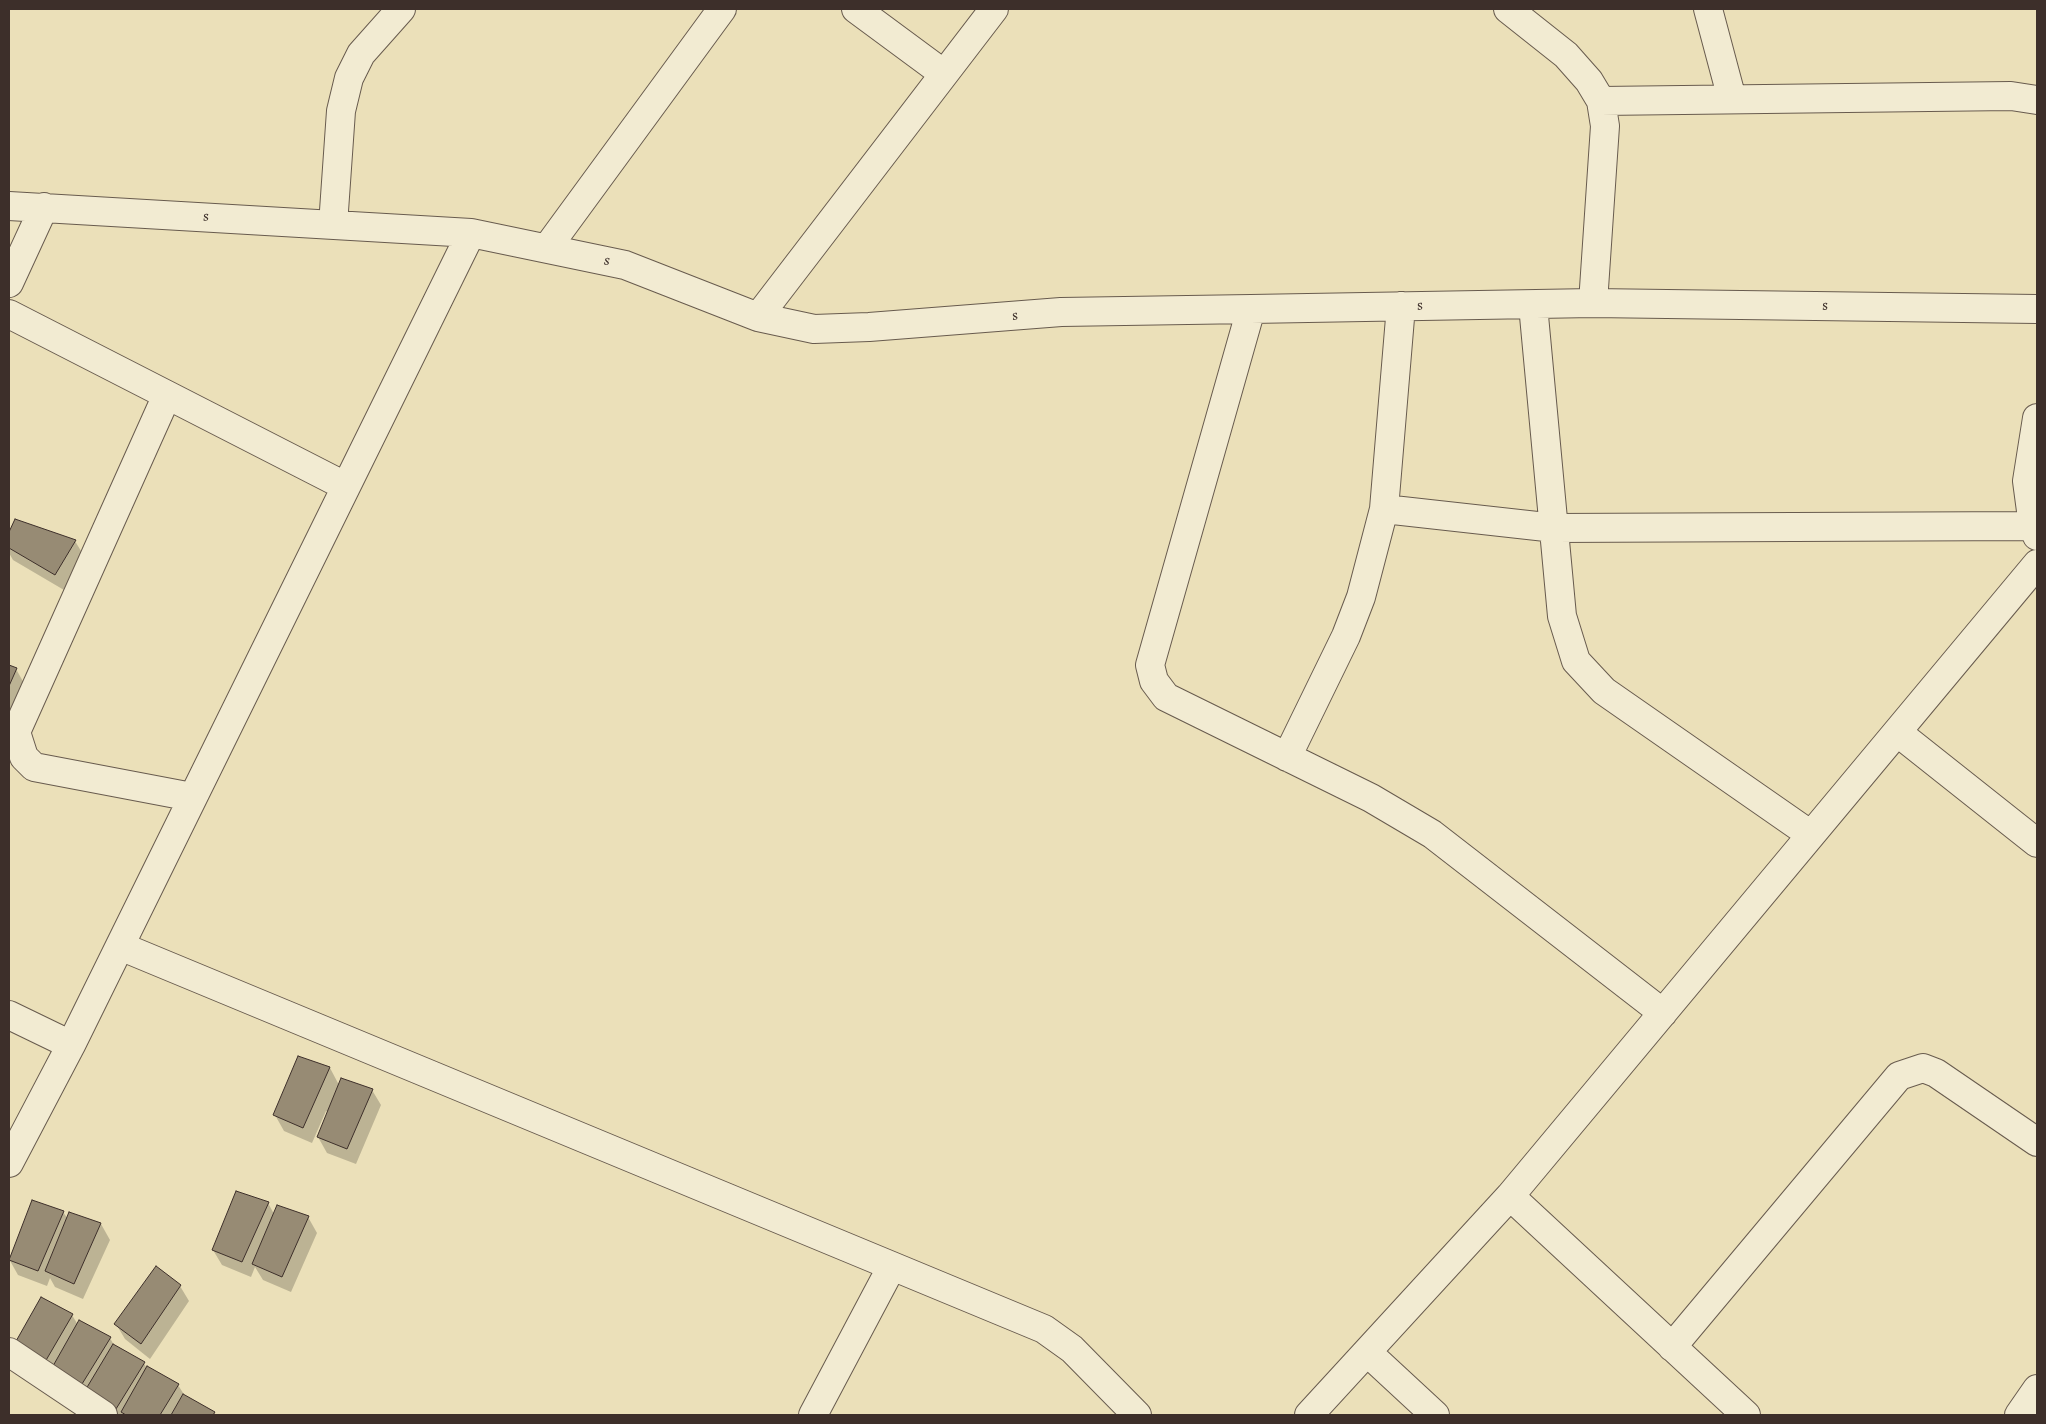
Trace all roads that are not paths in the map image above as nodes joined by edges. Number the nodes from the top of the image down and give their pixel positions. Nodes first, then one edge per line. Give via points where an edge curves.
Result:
1 (401, 9) edge
2 (722, 9) edge
3 (856, 9) edge
4 (994, 9) edge
5 (1508, 9) edge
6 (1708, 9) edge
7 (944, 74) junction
8 (1732, 99) junction
9 (2037, 100) edge
10 (1601, 101) junction
11 (9, 206) edge
12 (44, 207) junction
13 (333, 225) junction
14 (471, 233) junction
15 (547, 248) junction
16 (9, 283) edge
17 (1594, 303) junction
18 (1533, 304) junction
19 (1401, 306) junction
20 (1251, 309) junction
21 (2037, 309) edge
22 (9, 314) edge
23 (758, 317) junction
24 (167, 395) junction
25 (2037, 418) edge
26 (346, 486) junction
27 (1384, 509) junction
28 (1554, 528) junction
29 (2035, 531) edge
30 (2037, 564) edge
31 (1897, 732) junction
32 (1287, 757) junction
33 (192, 797) junction
34 (1810, 835) junction
35 (2037, 843) edge
36 (120, 946) junction
37 (1663, 1013) junction
38 (9, 1015) edge
39 (71, 1045) junction
40 (2036, 1138) edge
41 (9, 1163) edge
42 (1510, 1196) junction
43 (892, 1266) junction
44 (1672, 1347) junction
45 (9, 1352) edge
46 (1368, 1352) junction
47 (2037, 1389) edge
48 (102, 1415) edge
49 (814, 1415) edge
50 (1137, 1415) edge
51 (1309, 1415) edge
52 (1435, 1415) edge
53 (1746, 1415) edge
54 (2019, 1415) edge

1 - 13 street via 361,54 349,78 341,111
2 - 15 street
3 - 7 street
4 - 7 street
5 - 10 street via 1566,55 1589,81
6 - 8 street
7 - 23 street
8 - 9 street via 2011,96
8 - 10 street
10 - 17 street via 1604,126
11 - 12 street, s
12 - 13 street, s
12 - 16 street
13 - 14 street, s
14 - 15 street, s
14 - 26 street
15 - 23 street, s via 625,265
17 - 18 street, s
17 - 21 street, s
18 - 19 street, s
18 - 28 street
19 - 20 street, s
19 - 27 street
20 - 23 street, s via 1061,312 814,329
20 - 32 street via 1150,665 1154,681 1166,697
22 - 24 street
24 - 26 street
24 - 33 street via 16,732 24,757 34,766
25 - 29 street via 2027,481
26 - 33 street
27 - 28 street
27 - 32 street via 1361,597 1346,636
28 - 29 street
28 - 34 street via 1562,616 1576,661 1604,691
30 - 31 street
31 - 34 street
31 - 35 street
32 - 37 street via 1371,798 1432,834
33 - 36 street
34 - 37 street
36 - 39 street
36 - 43 street
37 - 42 street
38 - 39 street
39 - 41 street
40 - 44 street via 1936,1073 1924,1068 1899,1076
42 - 44 street
42 - 46 street
43 - 49 street
43 - 50 street via 1044,1329 1072,1349
44 - 53 street
45 - 48 street
46 - 51 street
46 - 52 street
47 - 54 street

